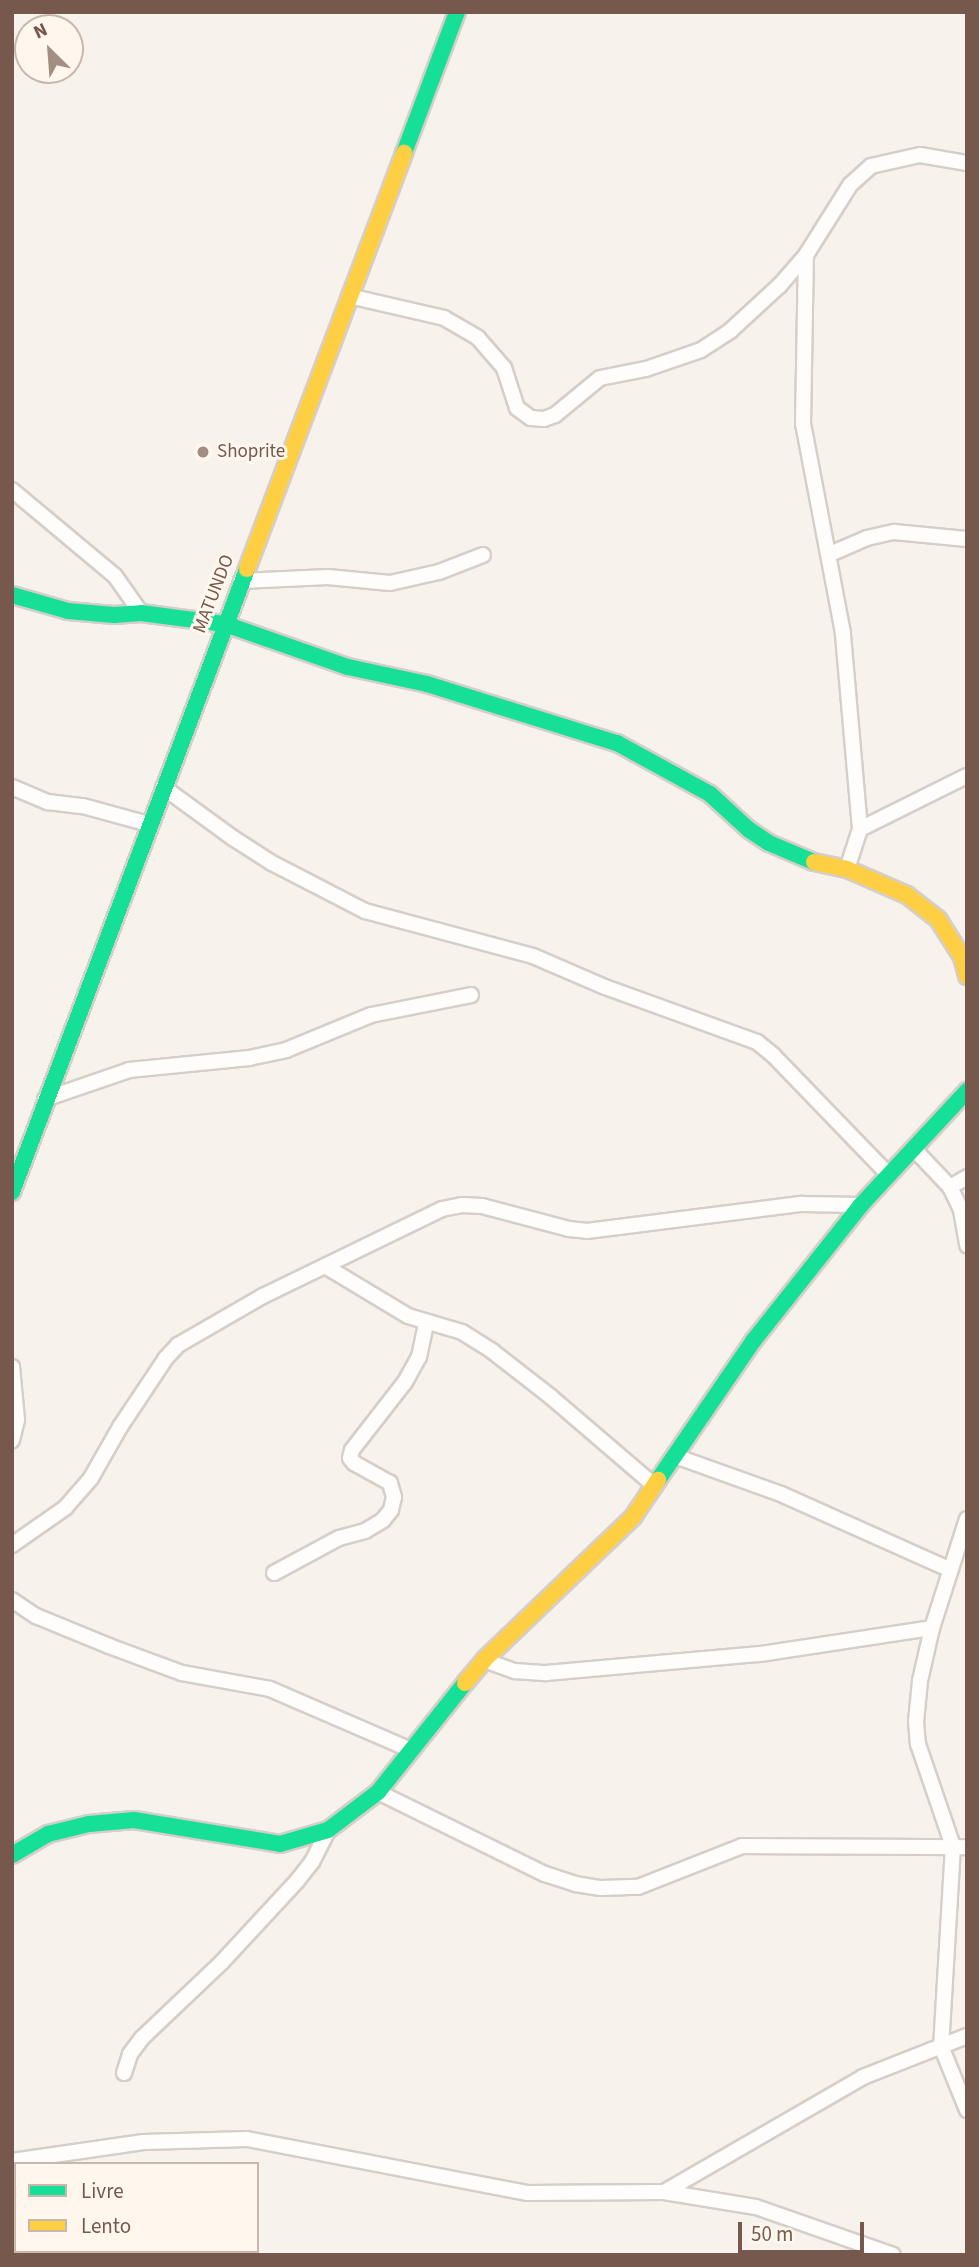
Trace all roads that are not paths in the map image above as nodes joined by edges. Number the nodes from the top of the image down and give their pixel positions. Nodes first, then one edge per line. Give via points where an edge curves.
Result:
1 (457, 12) edge
2 (967, 163) edge
3 (806, 255) junction
4 (349, 296) junction
5 (12, 490) edge
6 (967, 539) edge
7 (830, 554) junction
8 (483, 555) dead end
9 (242, 581) junction
10 (12, 595) edge
11 (141, 613) junction
12 (225, 624) junction
13 (967, 776) edge
14 (12, 787) edge
15 (163, 787) junction
16 (149, 824) junction
17 (860, 829) junction
18 (847, 869) junction
19 (967, 976) edge
20 (471, 995) dead end
21 (967, 1091) edge
22 (45, 1099) junction
23 (914, 1149) junction
24 (889, 1175) junction
25 (967, 1177) edge
26 (950, 1187) junction
27 (12, 1192) edge
28 (861, 1205) junction
29 (967, 1245) edge
30 (325, 1266) junction
31 (426, 1323) junction
32 (12, 1367) edge
33 (12, 1440) edge
34 (675, 1456) junction
35 (654, 1486) junction
36 (967, 1519) edge
37 (963, 1541) edge
38 (12, 1545) edge
39 (949, 1570) junction
40 (274, 1573) dead end
41 (12, 1600) edge
42 (932, 1628) junction
43 (484, 1660) junction
44 (411, 1750) junction
45 (378, 1792) junction
46 (328, 1830) junction
47 (960, 1846) edge
48 (12, 1856) edge
49 (967, 2036) edge
50 (941, 2046) junction
51 (124, 2073) dead end
52 (967, 2110) edge
53 (12, 2161) edge
54 (664, 2192) junction
55 (893, 2255) edge

1 - 4 street, MATUNDO
2 - 3 street via 920,155 871,166 850,186
3 - 4 street via 730,331 701,350 600,379 567,407 544,419 531,418 517,408 504,368 478,338 444,318
3 - 7 street via 803,424
4 - 9 street, MATUNDO
5 - 11 street via 106,568
6 - 7 street via 894,533 867,538
7 - 17 street via 843,633
8 - 9 street via 439,572 390,583 328,577
9 - 12 street, MATUNDO
10 - 11 street via 68,611
11 - 12 street
12 - 15 street, MATUNDO
12 - 18 street via 348,667 427,684 617,743 710,794 769,843 826,866
13 - 17 street
14 - 16 street via 48,802 83,806
15 - 16 street, MATUNDO
15 - 24 street via 272,863 365,911 533,956 757,1042
16 - 22 street, MATUNDO
17 - 18 street
18 - 19 street via 907,895 938,919 962,957
20 - 22 street via 371,1014 286,1050 129,1070
21 - 23 street
22 - 27 street, MATUNDO
23 - 24 street
23 - 26 street
24 - 28 street
25 - 26 street
26 - 29 street via 961,1210
28 - 30 street via 802,1204 587,1231 462,1205 442,1209
28 - 34 street via 754,1340
30 - 31 street
30 - 38 street via 178,1345 120,1427 91,1478 65,1508
31 - 35 street via 463,1332 492,1351
31 - 40 street via 419,1357 405,1382 350,1458 390,1483 391,1510 365,1531 339,1538
32 - 33 street via 17,1420
34 - 35 street
34 - 39 street via 780,1494
35 - 43 street via 633,1517
36 - 37 street
37 - 39 street
39 - 42 street
41 - 44 street via 36,1616 109,1646 182,1673 270,1689
42 - 43 street via 760,1654 546,1673 514,1671
42 - 47 street via 920,1681 918,1744
43 - 44 street
44 - 45 street
45 - 46 street
45 - 47 street via 545,1874 601,1888 638,1887 742,1846
46 - 48 street via 280,1844 134,1820 48,1834
46 - 51 street via 298,1881 142,2038
47 - 50 street
49 - 50 street
50 - 52 street
50 - 54 street via 863,2077
53 - 54 street via 144,2142 247,2139 527,2193
54 - 55 street via 756,2207

